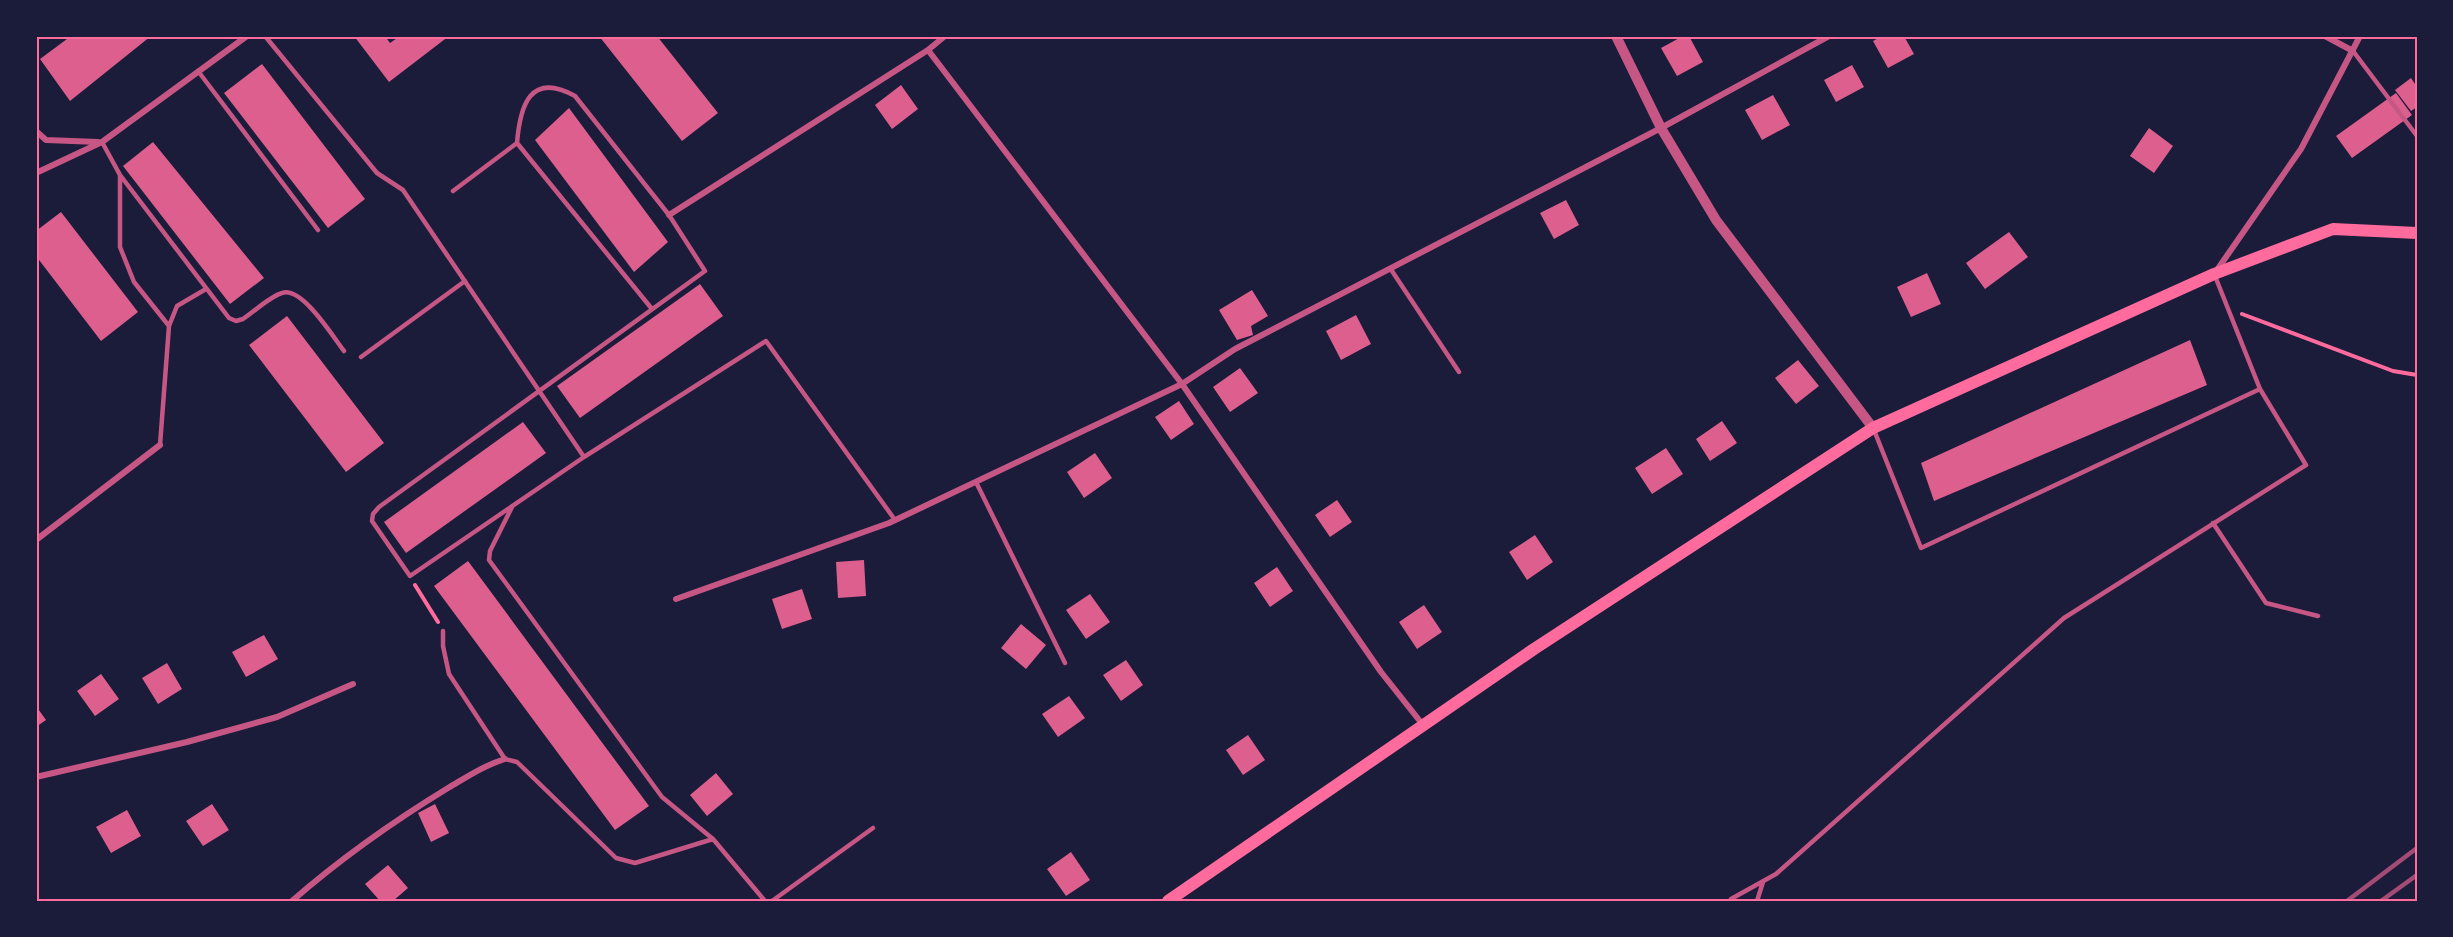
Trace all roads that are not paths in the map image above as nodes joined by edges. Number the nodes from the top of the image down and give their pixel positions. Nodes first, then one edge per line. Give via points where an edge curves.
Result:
1 (247, 36) edge
2 (265, 36) edge
3 (945, 36) edge
4 (1616, 36) edge
5 (1829, 36) edge
6 (2325, 36) edge
7 (2360, 36) edge
8 (928, 50) junction
9 (2353, 51) junction
10 (198, 72) junction
11 (1661, 128) junction
12 (36, 131) edge
13 (2417, 136) edge
14 (102, 142) junction
15 (517, 143) junction
16 (36, 173) edge
17 (120, 175) junction
18 (453, 191) dead end
19 (669, 215) junction
20 (318, 230) dead end
21 (2417, 233) edge
22 (1390, 268) junction
23 (2214, 274) junction
24 (465, 281) junction
25 (206, 289) junction
26 (652, 309) junction
27 (169, 326) junction
28 (344, 351) dead end
29 (361, 357) dead end
30 (1459, 372) dead end
31 (1182, 384) junction
32 (2260, 388) junction
33 (540, 392) junction
34 (1873, 428) junction
35 (160, 445) joint
36 (584, 457) junction
37 (976, 482) junction
38 (513, 505) junction
39 (895, 520) junction
40 (2213, 524) junction
41 (36, 540) edge
42 (676, 599) dead end
43 (2318, 616) dead end
44 (443, 631) road end
45 (1065, 663) dead end
46 (353, 684) dead end
47 (1423, 726) junction
48 (505, 759) junction
49 (36, 777) edge
50 (873, 828) dead end
51 (712, 839) junction
52 (1763, 882) junction
53 (1731, 900) edge
54 (292, 901) edge
55 (765, 901) edge
56 (772, 901) edge
57 (1168, 901) edge
58 (1756, 901) edge

1 - 10 street
2 - 24 lane via 377,173 403,190
3 - 8 street
4 - 11 street
5 - 11 street
6 - 9 street
7 - 9 street
8 - 19 street
8 - 31 street
9 - 13 lane
9 - 23 street via 2301,149
10 - 14 street
10 - 20 lane
11 - 22 street
11 - 34 street via 1716,220
12 - 14 street via 46,140
14 - 16 street
14 - 17 lane
15 - 18 lane
15 - 19 lane via 526,100 542,88 563,90 575,96
15 - 26 lane
17 - 25 lane
17 - 27 lane via 120,247 134,282
19 - 26 lane via 705,271
21 - 23 main road via 2333,229
22 - 30 lane
22 - 31 street via 1235,349
23 - 32 lane
23 - 34 main road
24 - 29 lane
24 - 33 lane
25 - 27 lane via 177,306
25 - 28 lane via 228,318 236,321 290,292 306,301
26 - 33 lane
27 - 35 lane
31 - 37 street
31 - 47 street via 1381,672
32 - 34 lane via 1921,548
32 - 40 lane via 2306,465
33 - 36 lane
33 - 38 lane via 379,507 372,521 410,576
34 - 47 main road
35 - 41 street
36 - 38 lane
36 - 39 lane via 766,341
37 - 39 street
37 - 45 lane
38 - 51 lane via 490,550 489,560 662,797
39 - 42 street
40 - 43 lane via 2266,603
40 - 52 lane via 2064,618 1877,787
44 - 48 lane via 449,674
46 - 49 street via 277,717
47 - 57 main road
48 - 51 lane via 517,762 616,858 635,863
48 - 54 street via 412,810
50 - 56 lane
51 - 55 lane
52 - 53 lane
52 - 58 lane

